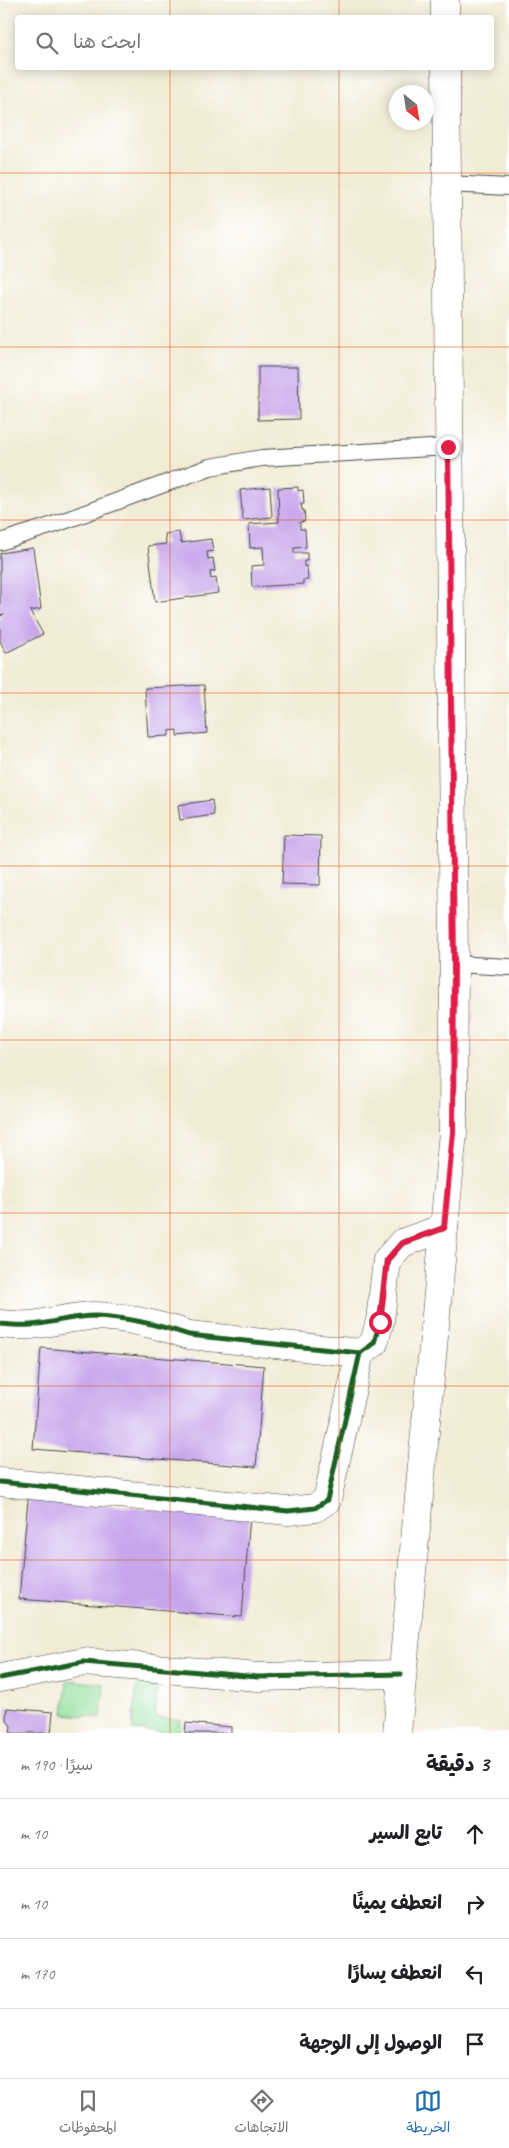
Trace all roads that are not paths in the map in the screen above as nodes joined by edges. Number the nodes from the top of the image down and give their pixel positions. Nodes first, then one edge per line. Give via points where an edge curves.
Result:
1 (445, 0) edge
2 (445, 15) edge
3 (446, 70) edge
4 (447, 184) junction
5 (509, 187) edge
6 (448, 447) junction
7 (0, 542) edge
8 (454, 964) junction
9 (509, 967) edge
10 (444, 1228) junction
11 (0, 1324) edge
12 (360, 1353) junction
13 (0, 1482) edge
14 (401, 1674) junction
15 (0, 1678) edge
16 (396, 1733) edge

1 - 2 main road
3 - 4 main road
4 - 5 lane
4 - 6 main road
6 - 7 lane via 262,458 210,467
6 - 8 main road
8 - 9 lane
8 - 10 main road via 453,1132
10 - 12 main road via 402,1243 387,1260 374,1343
10 - 14 main road
11 - 12 main road via 30,1326 94,1316 154,1324 190,1335
12 - 13 main road via 327,1500 315,1508 288,1511
14 - 15 main road via 258,1677 84,1662
14 - 16 main road

